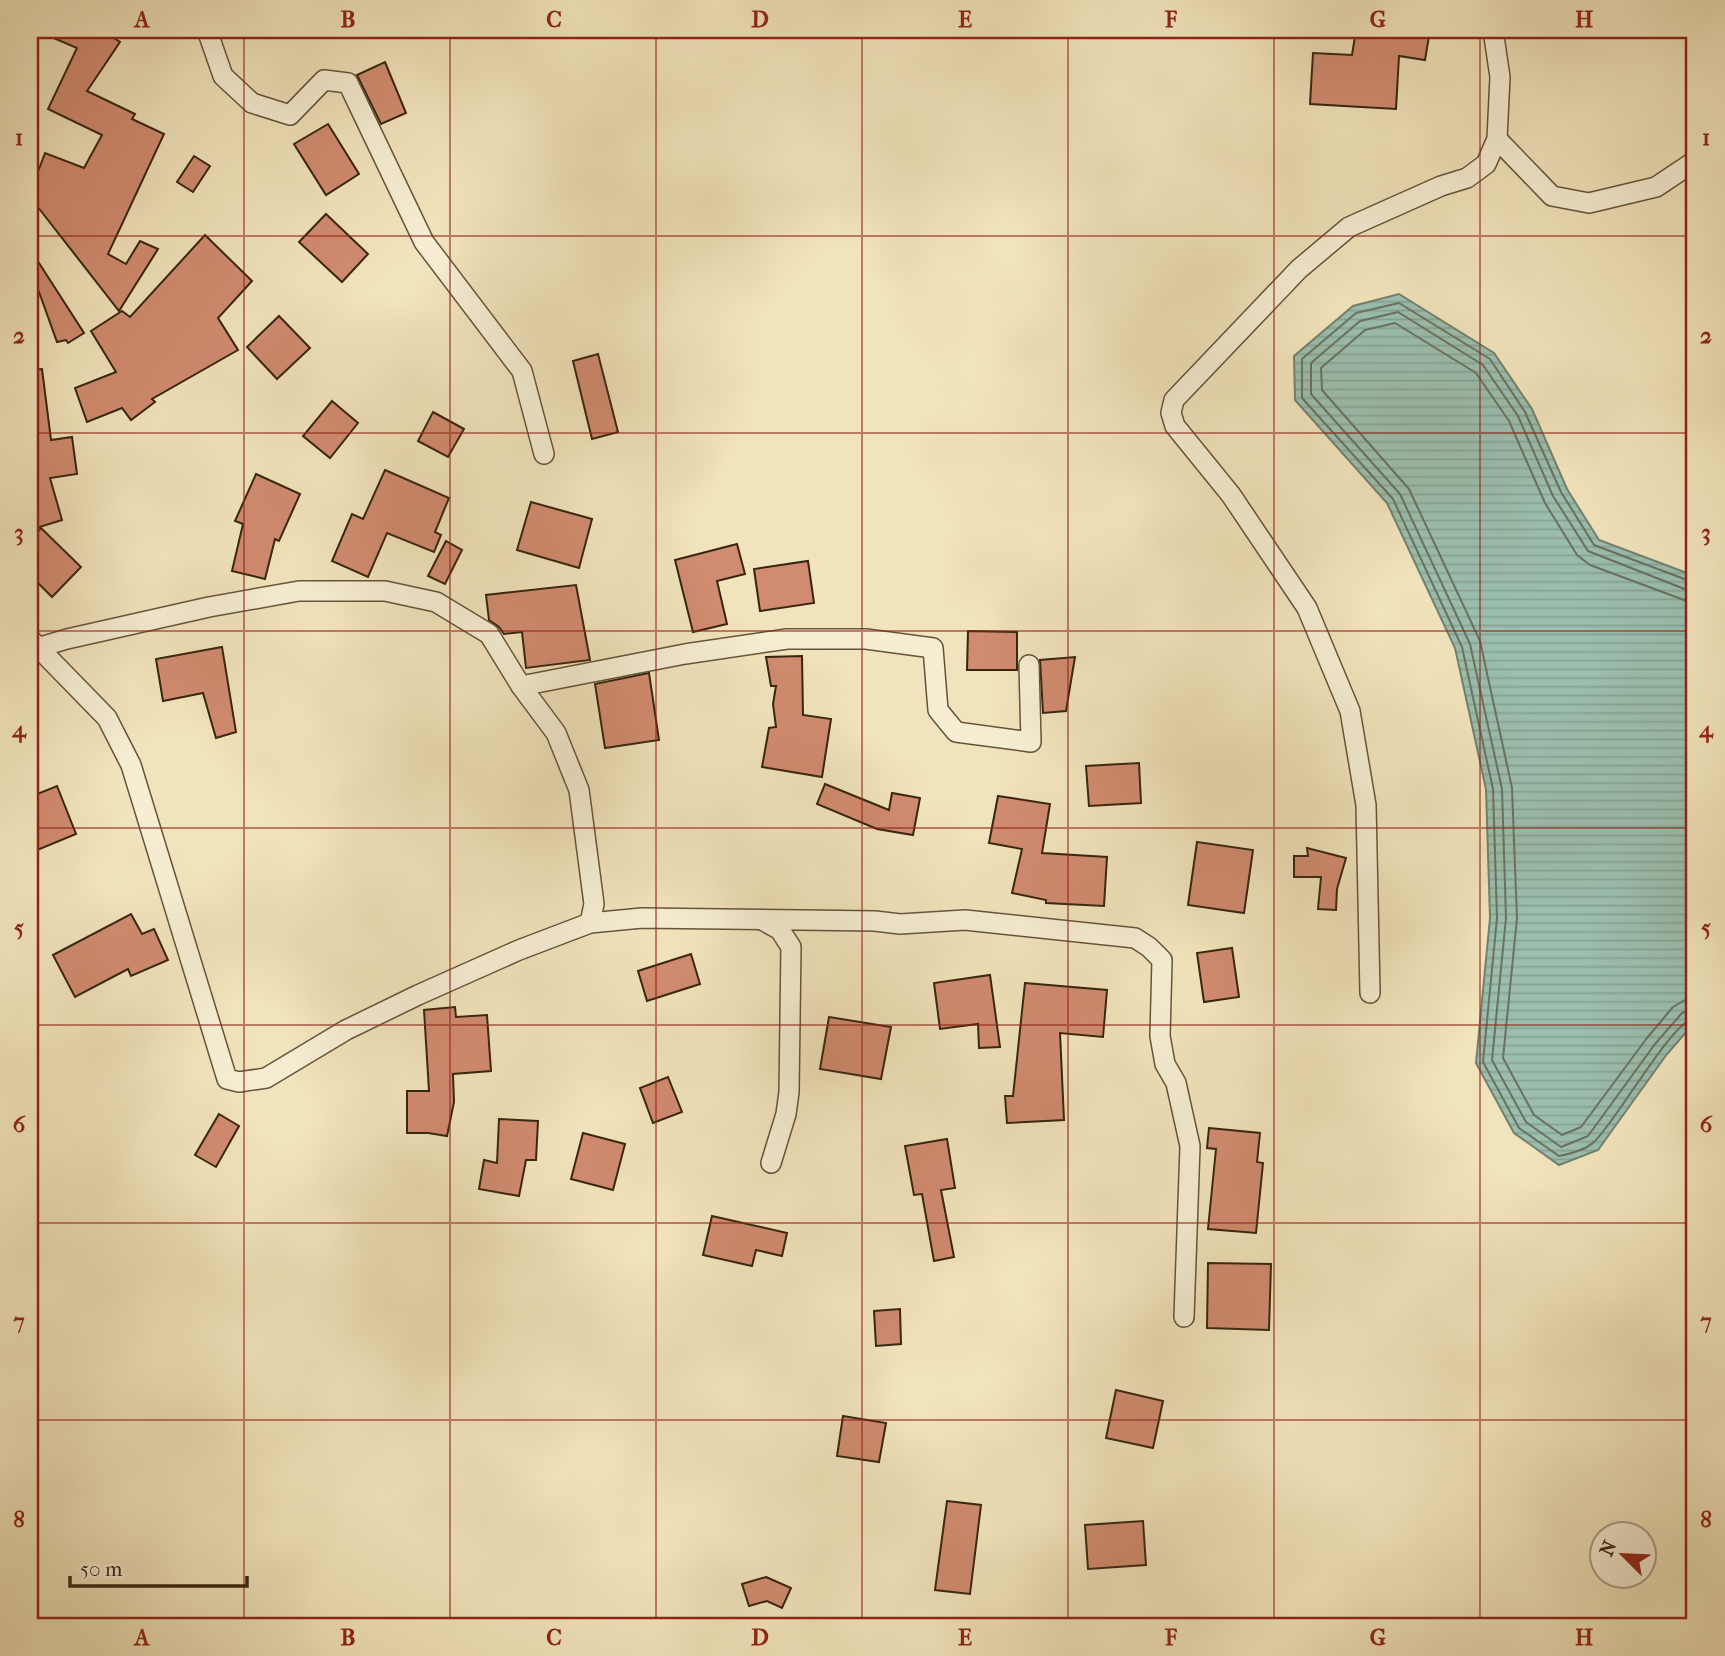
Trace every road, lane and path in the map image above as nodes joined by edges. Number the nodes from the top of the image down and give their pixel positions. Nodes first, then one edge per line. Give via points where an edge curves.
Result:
1 (206, 30) edge
2 (1493, 30) edge
3 (1497, 139) junction
4 (1695, 161) edge
5 (544, 454) dead end
6 (33, 643) edge
7 (1029, 666) dead end
8 (521, 686) junction
9 (763, 921) junction
10 (590, 923) junction
11 (1370, 993) dead end
12 (771, 1163) dead end
13 (1184, 1317) dead end

1 - 5 street via 223,76 252,103 290,115 324,80 348,83 424,242 522,370
2 - 3 street via 1500,77
3 - 4 street via 1552,196 1589,203 1656,187
3 - 11 street via 1486,164 1467,178 1349,227 1299,269 1174,400 1171,413 1175,426 1231,495 1307,608 1350,711 1366,804
6 - 8 street via 299,591 385,591 436,602 489,634
6 - 10 street via 107,718 131,765 227,1079 266,1078 346,1030 418,995
7 - 8 street via 1031,742 956,732 938,710 933,648 866,639 787,639
8 - 10 street via 556,733 579,790 594,904
9 - 10 street via 642,918
9 - 12 street via 780,930 791,947 789,1091
9 - 13 street via 901,924 965,920 1135,938 1149,947 1162,960 1160,1036 1190,1146

